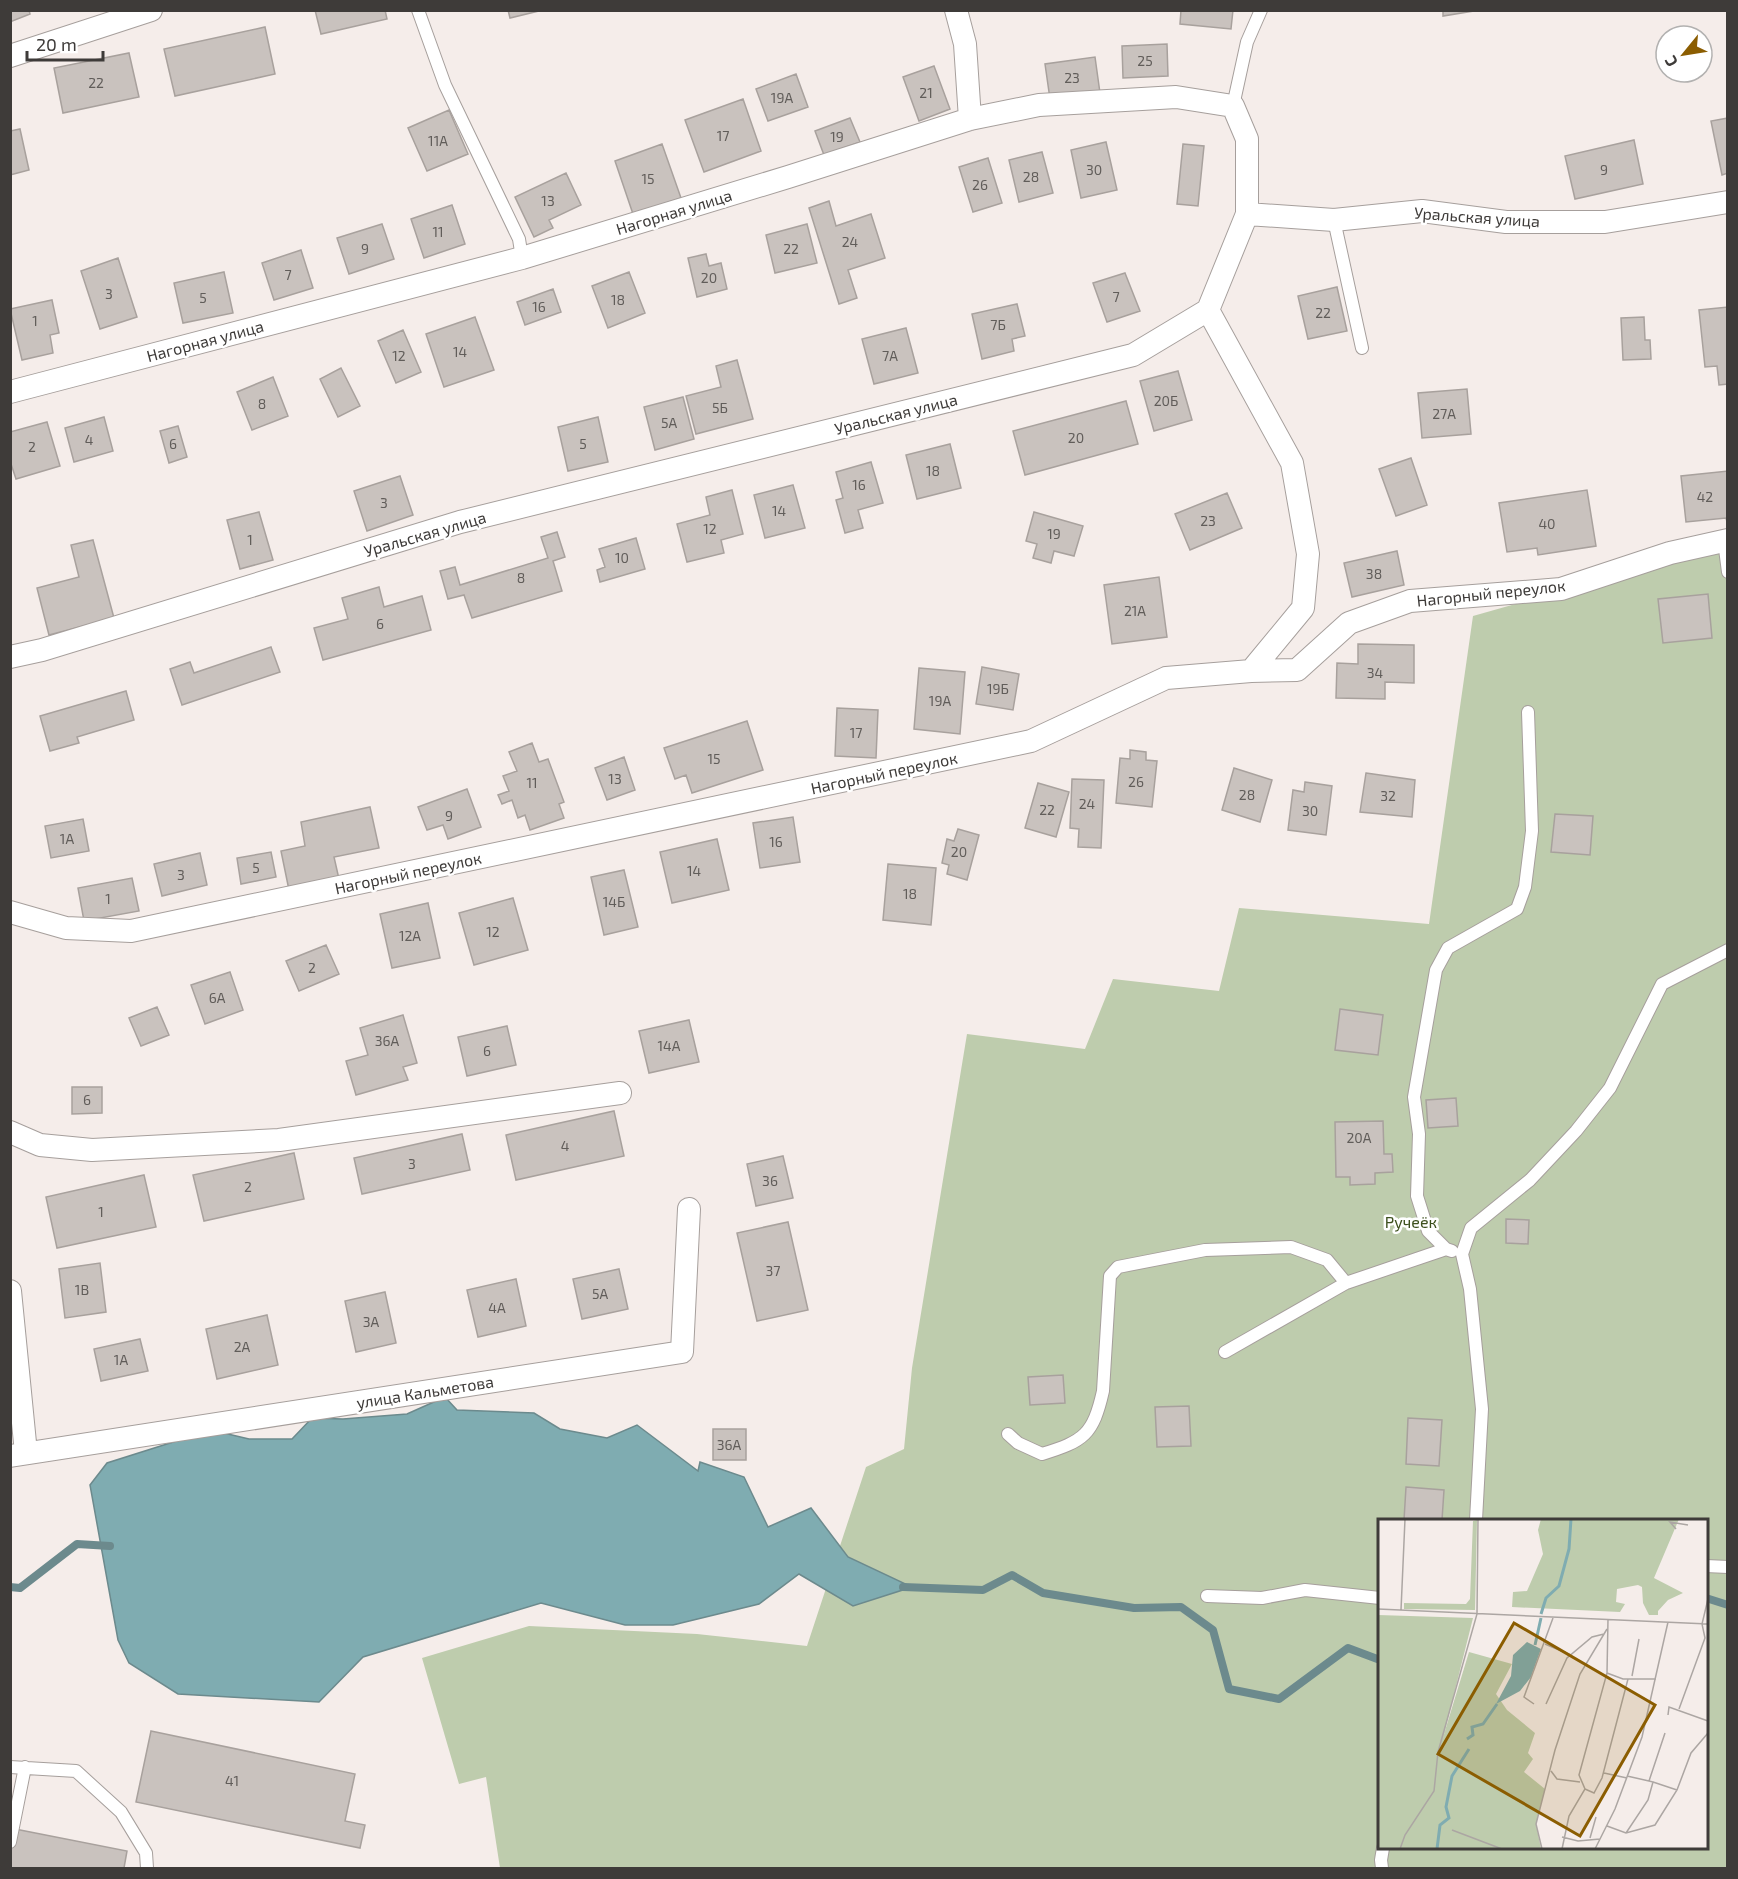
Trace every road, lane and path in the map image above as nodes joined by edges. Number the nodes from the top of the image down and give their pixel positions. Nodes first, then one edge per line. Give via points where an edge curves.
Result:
1 (151, 10) edge
2 (418, 10) edge
3 (956, 10) edge
4 (1261, 10) edge
5 (10, 56) edge
6 (1233, 105) junction
7 (970, 119) junction
8 (1728, 202) edge
9 (1247, 214) junction
10 (1334, 220) junction
11 (522, 258) junction
12 (1208, 310) junction
13 (1362, 348) dead end
14 (10, 392) edge
15 (1726, 540) edge
16 (1728, 572) edge
17 (10, 657) edge
18 (1251, 671) junction
19 (1528, 712) dead end
20 (10, 912) edge
21 (1728, 950) edge
22 (620, 1093) dead end
23 (10, 1132) edge
24 (688, 1209) dead end
25 (1446, 1249) junction
26 (1462, 1254) junction
27 (1346, 1283) junction
28 (10, 1292) edge
29 (1225, 1352) dead end
30 (1008, 1434) dead end
31 (18, 1455) edge
32 (1476, 1519) edge
33 (1708, 1566) edge
34 (1728, 1567) edge
35 (1207, 1596) dead end
36 (1378, 1598) edge
37 (10, 1767) edge
38 (25, 1767) junction
39 (10, 1842) edge
40 (1383, 1849) edge
41 (147, 1869) edge
42 (1382, 1869) edge

1 - 5 street
2 - 11 lane via 445,85 519,239
3 - 7 street via 965,44
4 - 6 lane via 1247,42
6 - 7 street, Нагорная улица via 1176,97 1039,105
6 - 9 street via 1247,139
7 - 11 street, Нагорная улица
8 - 10 street, Уральская улица via 1605,222 1506,222 1422,211
9 - 10 street, Уральская улица
9 - 12 street
10 - 13 lane
11 - 14 street, Нагорная улица
12 - 17 street, Уральская улица via 1133,355 460,522
12 - 18 street via 1292,463 1308,554 1303,608
15 - 16 lane
15 - 18 street, Нагорный переулок via 1670,553 1561,590 1410,601 1349,623 1297,670
18 - 20 street, Нагорный переулок via 1166,678 1031,741 131,931 66,928
19 - 25 lane via 1532,831 1525,887 1517,909 1448,948 1436,970 1414,1097 1419,1134 1417,1196 1428,1231
21 - 26 lane via 1662,984 1610,1088 1530,1180 1471,1228
22 - 23 street via 279,1140 92,1150 40,1145
24 - 31 street, улица Кальметова via 682,1352
25 - 26 lane
25 - 27 lane
26 - 32 lane via 1470,1289 1482,1409
27 - 29 lane
27 - 30 lane via 1327,1260 1291,1247 1205,1250 1118,1267 1110,1276 1103,1391 1090,1428 1072,1445 1042,1454
28 - 31 street, улица Кальметова
33 - 34 lane
35 - 36 lane via 1262,1598 1305,1590
37 - 38 lane
38 - 39 lane
38 - 41 lane via 76,1771 121,1812 146,1853
40 - 42 lane

